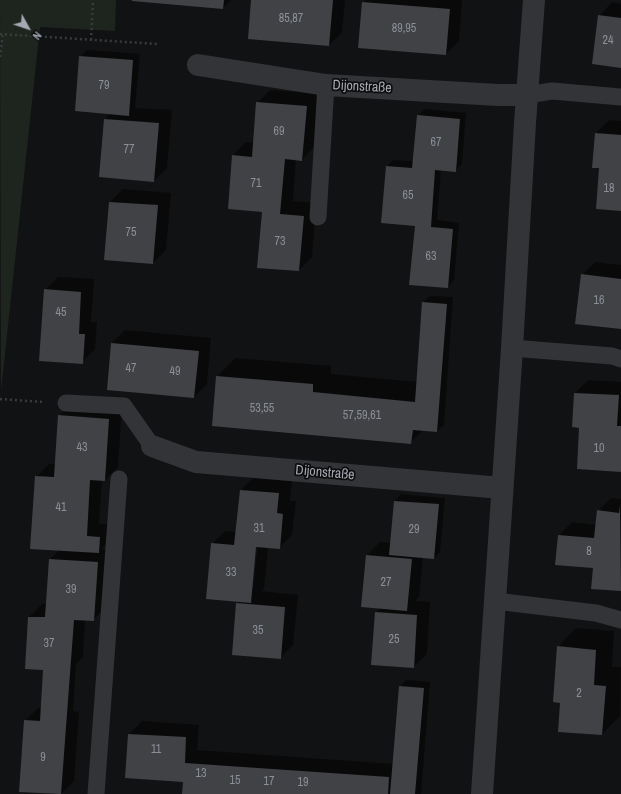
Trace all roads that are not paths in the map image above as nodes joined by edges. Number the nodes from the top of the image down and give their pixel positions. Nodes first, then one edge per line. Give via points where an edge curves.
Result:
1 (534, 0) edge
2 (198, 65) dead end
3 (326, 85) junction
4 (527, 95) junction
5 (621, 97) edge
6 (318, 216) dead end
7 (512, 348) junction
8 (621, 359) edge
9 (66, 403) road end
10 (152, 446) joint
11 (119, 479) dead end
12 (502, 488) junction
13 (495, 600) junction
14 (621, 620) edge
15 (97, 793) edge
16 (482, 794) edge

1 - 4 street
2 - 3 street, Dijonstraße
3 - 4 street, Dijonstraße
3 - 6 lane
4 - 5 lane, Dijonstraße via 552,92
4 - 7 street
7 - 8 lane via 612,356
7 - 12 street
9 - 10 lane via 124,406
10 - 12 street, Dijonstraße via 196,462
11 - 15 lane
12 - 13 street
13 - 14 lane via 596,613
13 - 16 street

